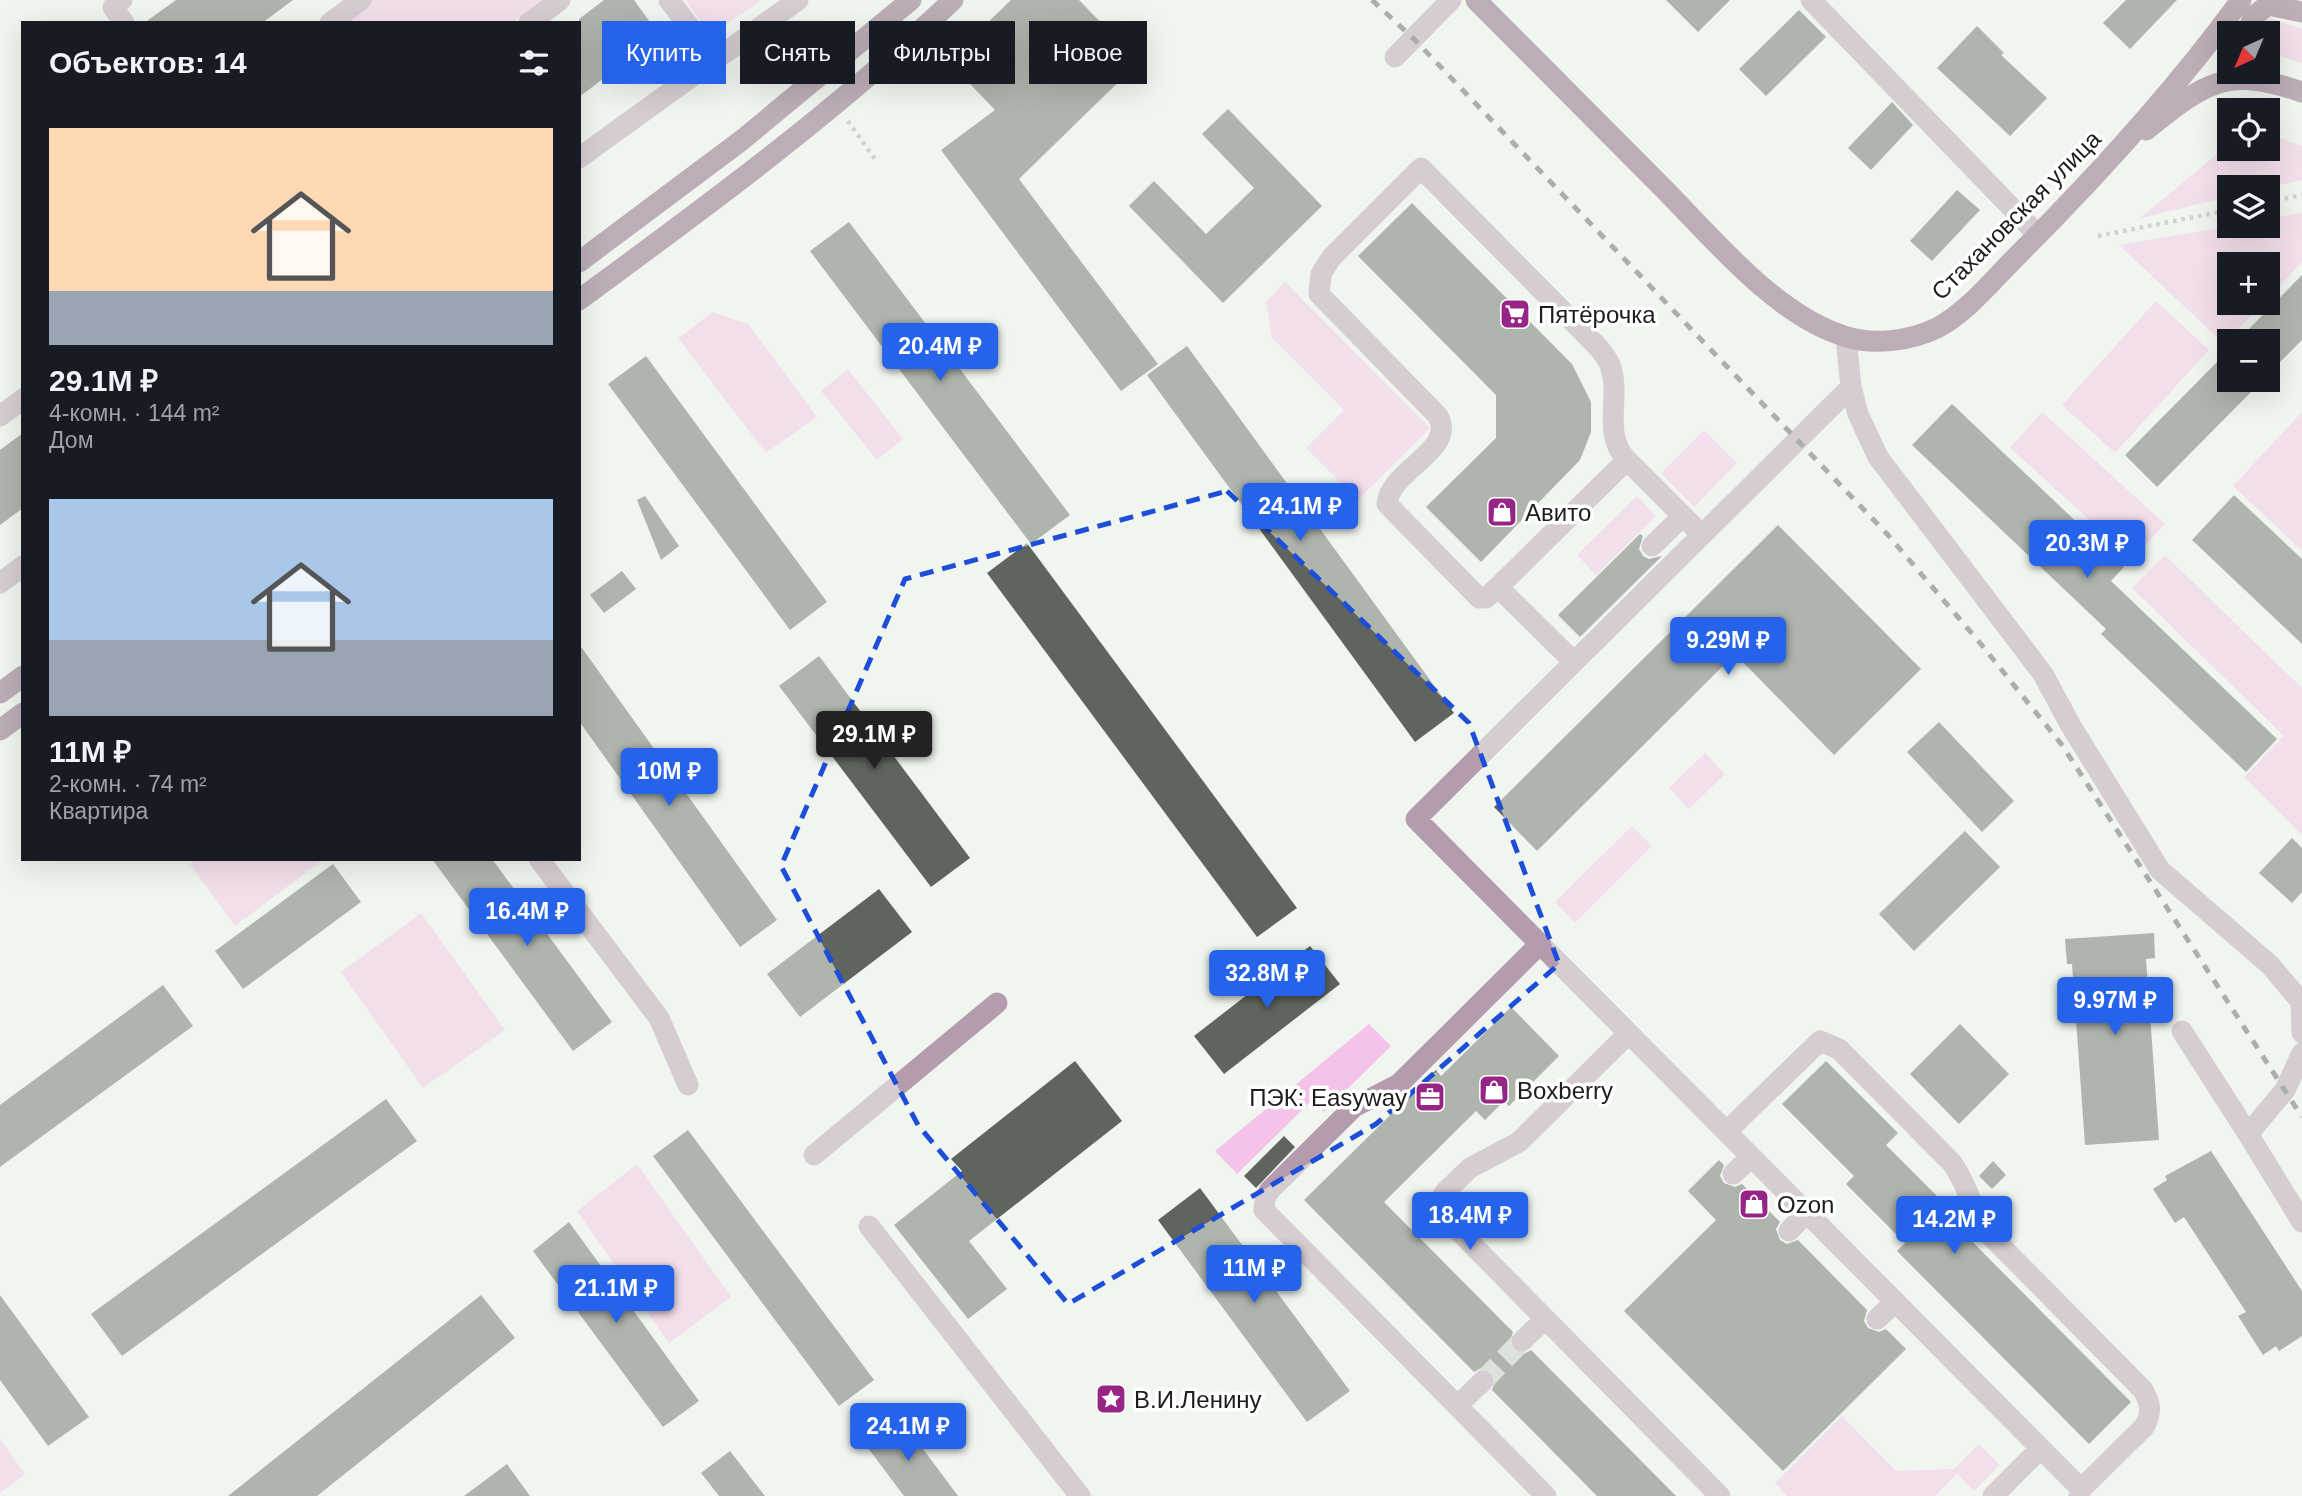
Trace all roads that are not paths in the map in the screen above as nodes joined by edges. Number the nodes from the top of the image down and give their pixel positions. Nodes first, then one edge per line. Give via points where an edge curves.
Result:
1 (122, 0) edge
2 (361, 0) edge
3 (560, 0) edge
4 (670, 0) edge
5 (798, 0) edge
6 (911, 0) edge
7 (953, 0) edge
8 (1451, 0) edge
9 (1476, 0) edge
10 (1811, 0) edge
11 (2241, 0) edge
12 (2302, 12) edge
13 (123, 21) edge
14 (333, 21) edge
15 (532, 21) edge
16 (686, 21) edge
17 (2252, 21) edge
18 (726, 52) edge
19 (1395, 57) dead end
20 (2280, 79) edge
21 (682, 84) edge
22 (2297, 91) edge
23 (2114, 156) junction
24 (581, 157) edge
25 (2038, 235) junction
26 (581, 261) edge
27 (581, 298) edge
28 (1846, 337) junction
29 (1851, 387) junction
30 (21, 400) edge
31 (0, 416) edge
32 (1627, 460) junction
33 (1682, 516) junction
34 (1702, 535) junction
35 (1652, 546) dead end
36 (21, 567) edge
37 (0, 583) edge
38 (1498, 587) junction
39 (1574, 663) junction
40 (21, 677) edge
41 (0, 693) edge
42 (21, 714) edge
43 (0, 730) edge
44 (541, 861) edge
45 (1540, 944) junction
46 (2302, 1002) edge
47 (997, 1003) dead end
48 (2182, 1031) dead end
49 (2302, 1033) edge
50 (1628, 1034) junction
51 (2302, 1053) edge
52 (688, 1085) dead end
53 (1726, 1132) junction
54 (2248, 1134) junction
55 (814, 1155) dead end
56 (1751, 1157) junction
57 (1733, 1174) dead end
58 (1806, 1213) junction
59 (2302, 1222) edge
60 (869, 1226) dead end
61 (1789, 1231) dead end
62 (1895, 1302) junction
63 (1545, 1319) junction
64 (1877, 1320) dead end
65 (1522, 1341) tunnel mouth
66 (1483, 1381) tunnel mouth
67 (1457, 1406) junction
68 (2040, 1449) junction
69 (2080, 1493) edge
70 (1080, 1496) edge
71 (1546, 1496) edge
72 (1720, 1496) edge
73 (1993, 1496) edge

1 - 13 street via 113,7
2 - 14 street
3 - 15 street
4 - 16 street
5 - 18 street
6 - 26 main road via 742,140
7 - 27 main road via 906,45
8 - 19 street
9 - 28 main road, Стахановская улица via 1774,295 1816,325
10 - 25 street
11 - 23 main road, Стахановская улица
12 - 17 main road via 2269,5
20 - 22 main road
21 - 24 street
22 - 23 main road via 2254,81 2210,84
23 - 25 main road, Стахановская улица
25 - 28 main road, Стахановская улица via 1970,302 1935,328 1899,340
28 - 29 street
29 - 34 street
29 - 46 street via 1878,457 2043,674 2160,870 2270,965
30 - 31 street
32 - 33 street
32 - 38 street
32 - 38 street via 1614,444 1610,363 1421,169 1331,258 1321,274 1319,293 1443,425 1440,440 1392,488 1387,504 1479,598 1486,598
33 - 34 street
33 - 35 street
34 - 39 street
36 - 37 street
38 - 39 street
39 - 45 street via 1416,819
40 - 41 main road
42 - 43 main road
44 - 52 street via 659,1018
45 - 50 street
45 - 67 street via 1399,1084 1354,1107 1265,1198 1264,1210 1271,1219
46 - 49 street
47 - 55 street
48 - 54 street
50 - 53 street
50 - 63 street via 1519,1142 1479,1161 1440,1200 1439,1212 1446,1220
51 - 54 street via 2285,1090
53 - 56 street
53 - 69 street via 1820,1041 1839,1049 1942,1153 1962,1177 1979,1222 2151,1402 2144,1427
54 - 59 street
56 - 57 street
56 - 58 street
58 - 61 street
58 - 62 street
60 - 70 street
62 - 64 street
62 - 68 street
63 - 65 street
63 - 72 street
66 - 67 street
67 - 71 street
68 - 69 street
68 - 73 street

